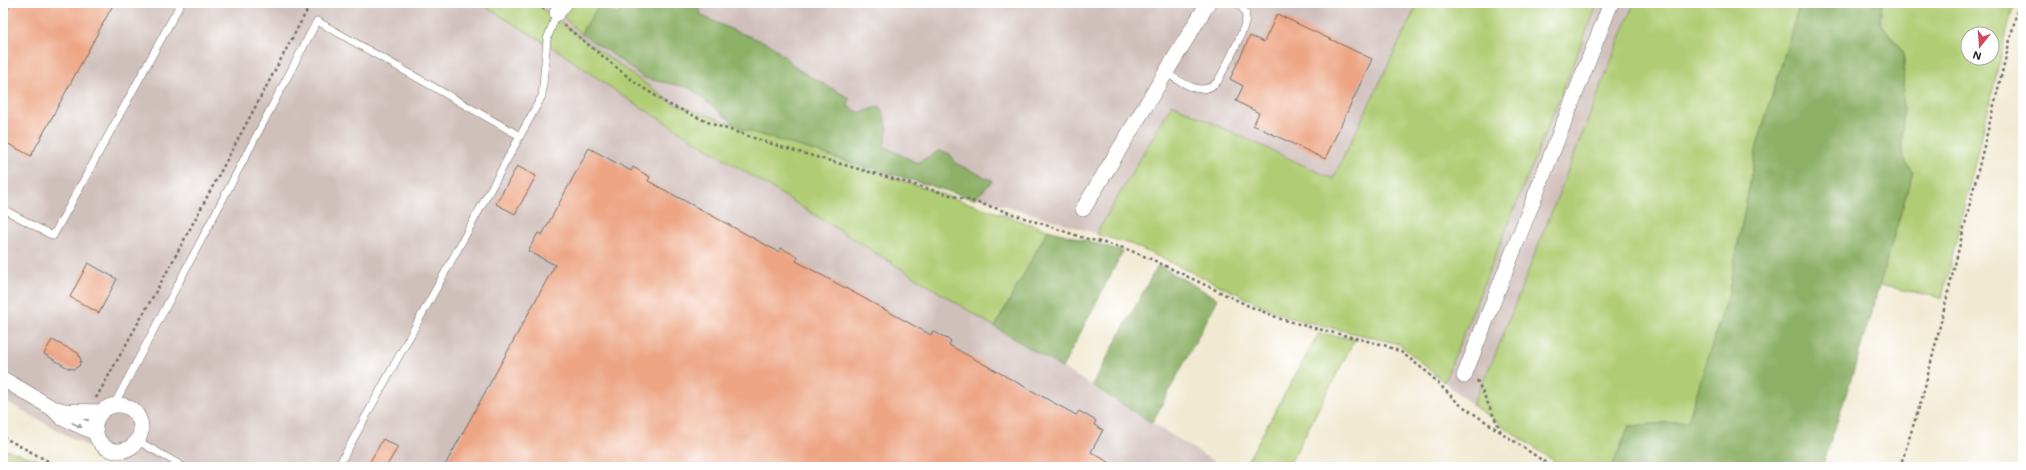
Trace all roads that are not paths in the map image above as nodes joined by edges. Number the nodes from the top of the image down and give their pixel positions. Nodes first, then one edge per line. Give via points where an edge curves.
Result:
1 (181, 3) edge
2 (1208, 3) edge
3 (1237, 3) edge
4 (1612, 3) edge
5 (559, 11) edge
6 (1166, 73) junction
7 (520, 136) junction
8 (3, 209) edge
9 (1083, 209) dead end
10 (1466, 372) road end
11 (3, 379) edge
12 (98, 405) junction
13 (114, 405) junction
14 (52, 408) junction
15 (96, 433) junction
16 (138, 441) junction
17 (184, 467) edge
18 (338, 467) edge

1 - 8 lane via 53,236
2 - 6 street
3 - 6 lane via 1245,11 1245,25 1214,86 1208,89 1194,88
4 - 10 street
5 - 7 lane via 547,39 542,96
6 - 9 street
7 - 13 lane via 317,21
7 - 18 lane
11 - 14 street
12 - 13 street
12 - 14 street
12 - 15 street
13 - 16 street via 129,408 140,419
14 -> 15 street via 62,418
15 - 16 street via 99,440 110,450 126,450
16 - 17 lane

